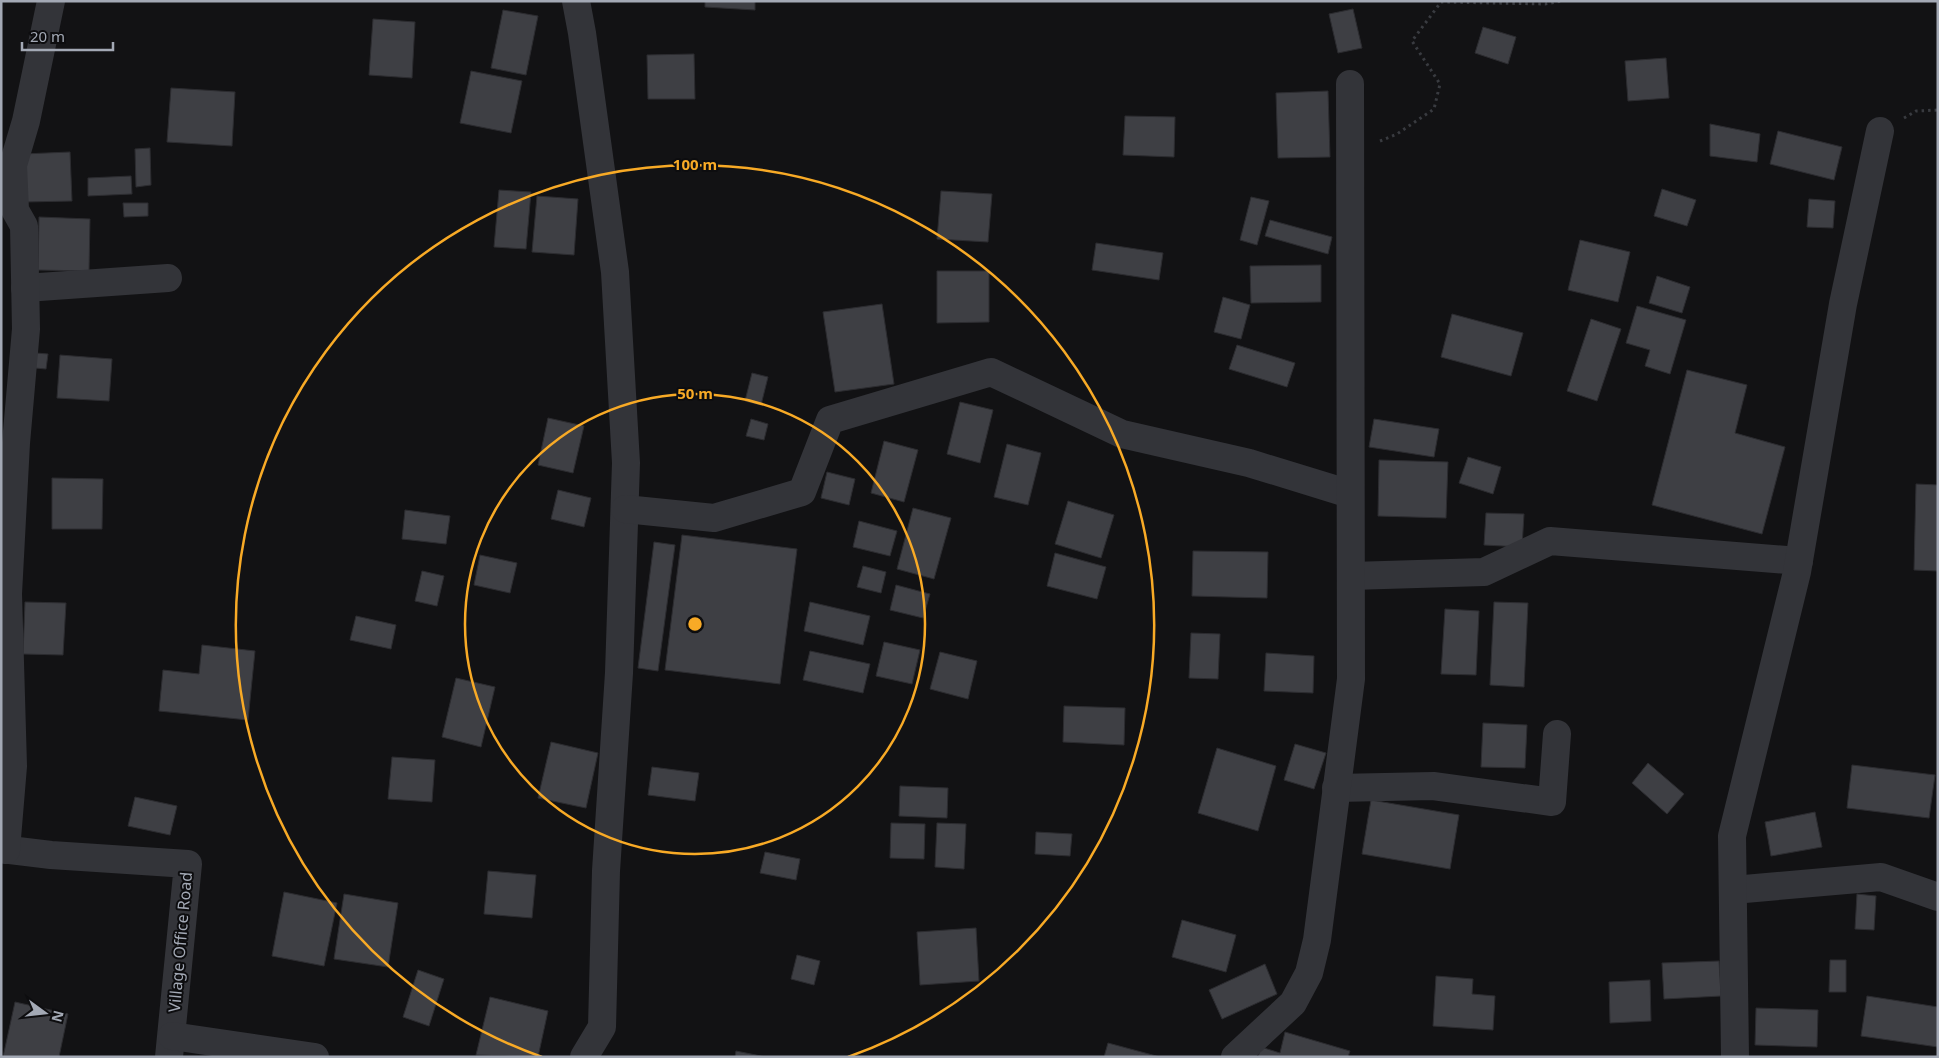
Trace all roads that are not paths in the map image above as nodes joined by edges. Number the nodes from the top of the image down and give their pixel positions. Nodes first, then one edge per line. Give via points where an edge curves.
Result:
1 (52, 1) edge
2 (576, 1) edge
3 (1350, 84) dead end
4 (1880, 131) dead end
5 (168, 278) dead end
6 (25, 288) junction
7 (1350, 494) junction
8 (625, 509) junction
9 (1799, 561) junction
10 (1351, 576) junction
11 (1557, 734) dead end
12 (1336, 788) junction
13 (4, 849) edge
14 (1733, 890) junction
15 (1938, 898) edge
16 (170, 1046) edge
17 (315, 1057) edge
18 (584, 1057) edge
19 (1235, 1057) edge
20 (1735, 1057) edge

1 - 6 street via 26,122 13,164 15,210 24,226
2 - 8 street via 615,272 626,463
3 - 7 street
4 - 9 street via 1843,304
5 - 6 street
6 - 13 street via 26,328 8,594 13,766
7 - 8 street via 1249,463 1122,434 991,372 830,420 802,492 714,518
7 - 10 street
8 - 18 street via 619,673 606,871 602,1027
9 - 10 street via 1550,541 1484,572
9 - 14 street via 1732,836
10 - 12 street via 1351,679
11 - 12 street via 1552,802 1433,786
12 - 19 street via 1317,940 1309,973 1293,1003
13 - 16 street, Village Office Road via 188,864
14 - 15 street via 1881,877
14 - 20 street
16 - 17 street

